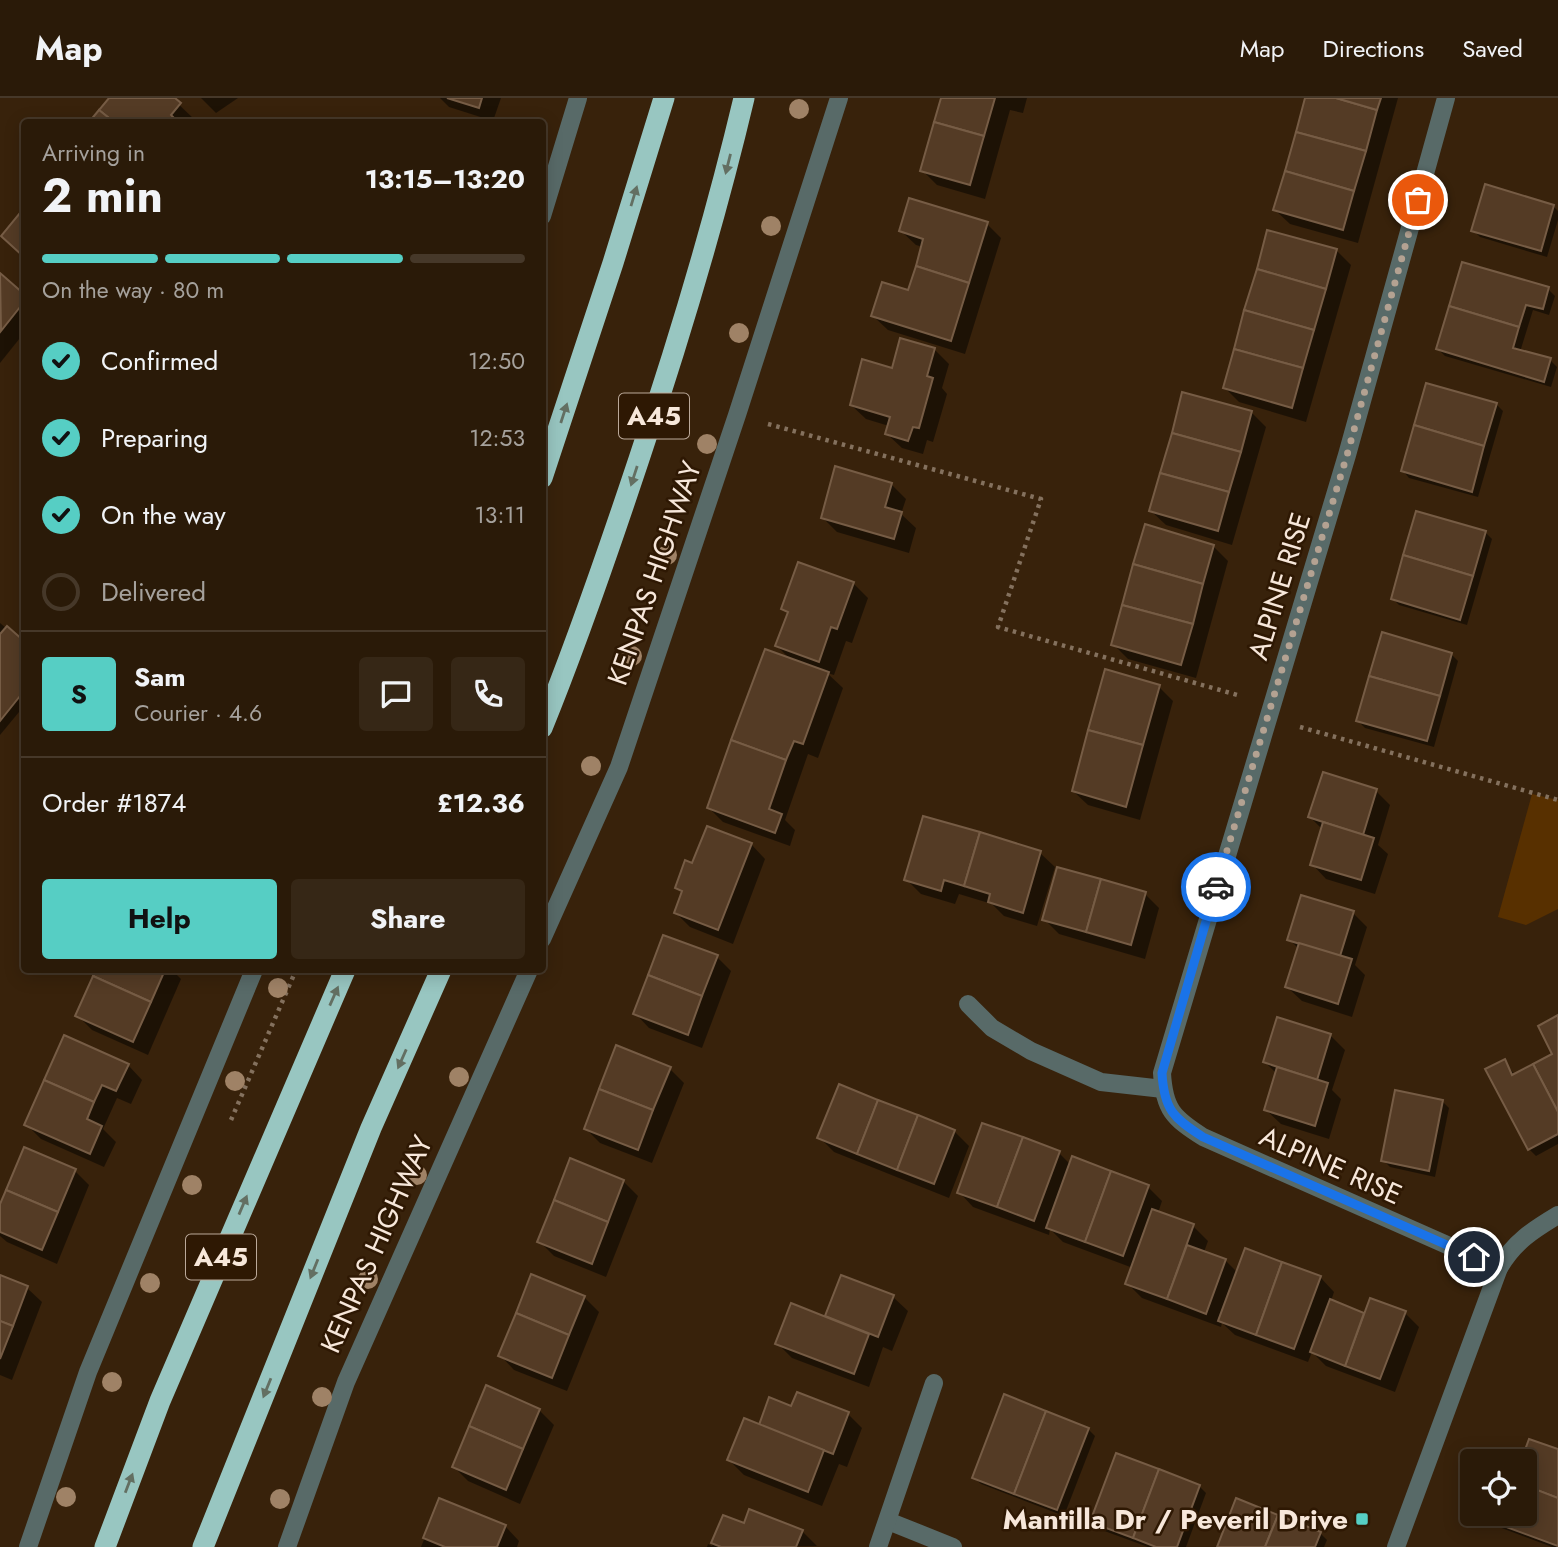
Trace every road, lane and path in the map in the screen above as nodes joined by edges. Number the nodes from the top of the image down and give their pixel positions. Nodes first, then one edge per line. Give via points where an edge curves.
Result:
1 (578, 98) edge
2 (664, 98) edge
3 (744, 98) edge
4 (839, 98) edge
5 (1446, 98) edge
6 (546, 203) edge
7 (737, 415) junction
8 (546, 466) edge
9 (1269, 712) junction
10 (546, 718) edge
11 (1558, 800) edge
12 (546, 930) edge
13 (253, 973) edge
14 (344, 973) edge
15 (440, 973) edge
16 (528, 973) edge
17 (968, 1003) dead end
18 (1163, 1089) junction
19 (1558, 1216) edge
20 (1499, 1268) junction
21 (934, 1383) dead end
22 (888, 1521) junction
23 (204, 1543) edge
24 (28, 1547) edge
25 (105, 1547) edge
26 (287, 1547) edge
27 (878, 1547) edge
28 (953, 1547) edge
29 (1396, 1547) edge

1 - 6 street
8 -> 2 highway
3 -> 10 highway, KENPAS HIGHWAY / A45 via 685,322 610,547
4 - 7 street, KENPAS HIGHWAY
5 - 9 street, ALPINE RISE via 1347,455
7 - 9 path via 1041,499 998,627 1252,699
7 - 12 street, KENPAS HIGHWAY via 619,767
9 - 11 path via 1285,723
9 - 18 street, ALPINE RISE via 1166,1054
13 - 24 street via 88,1372
25 -> 14 highway, A45 via 160,1401
15 -> 23 highway, KENPAS HIGHWAY via 371,1128
16 - 26 street, KENPAS HIGHWAY via 346,1382
17 - 18 street via 992,1028 1101,1082
18 - 20 street, ALPINE RISE via 1179,1122 1203,1137
19 - 20 street via 1524,1236
20 - 29 street
21 - 22 street
22 - 27 street
22 - 28 street

